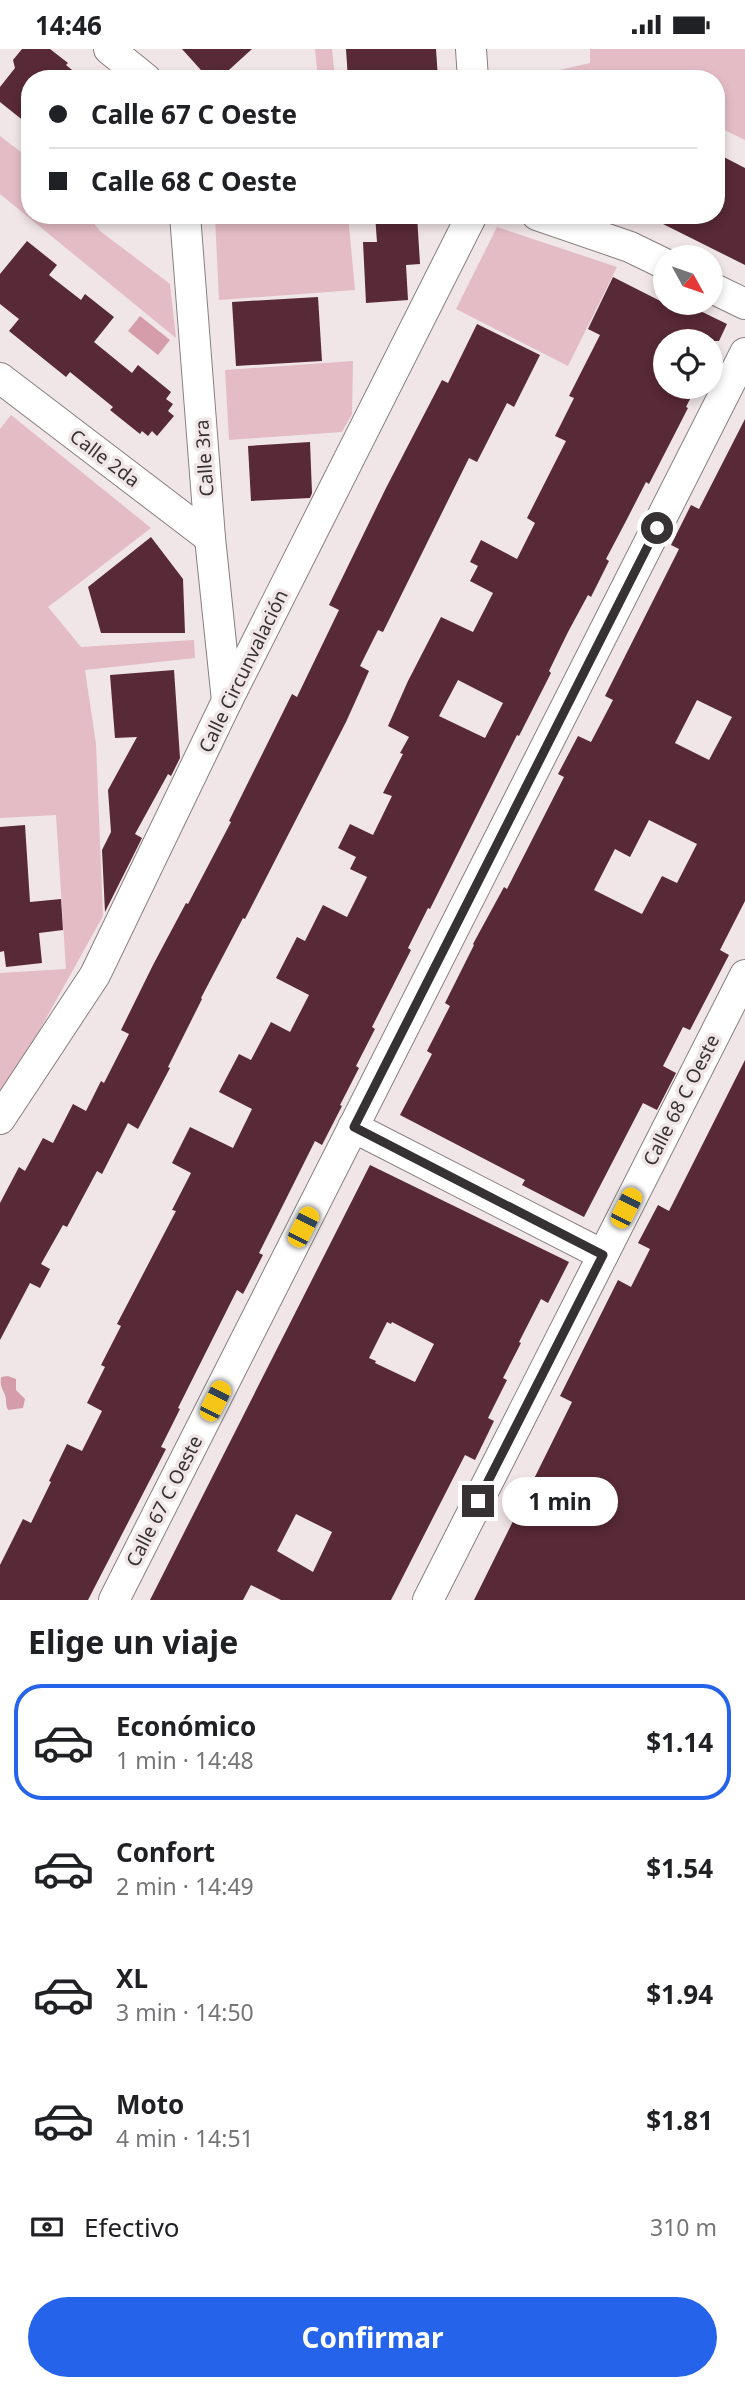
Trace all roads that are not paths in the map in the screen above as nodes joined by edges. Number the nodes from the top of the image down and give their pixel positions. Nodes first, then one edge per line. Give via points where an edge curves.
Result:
1 (108, 49) edge
2 (471, 49) edge
3 (135, 70) edge
4 (472, 70) edge
5 (186, 224) edge
6 (467, 224) edge
7 (563, 224) edge
8 (653, 258) edge
9 (723, 293) edge
10 (745, 304) edge
11 (745, 353) edge
12 (0, 377) edge
13 (210, 538) junction
14 (227, 701) junction
15 (745, 975) edge
16 (0, 1119) edge
17 (354, 1127) junction
18 (603, 1255) junction
19 (114, 1600) edge
20 (428, 1600) edge

1 - 3 street
2 - 4 street
5 - 13 street, Calle 3ra
6 - 14 street, Calle Circunvalación
7 - 8 street
9 - 10 street
11 - 17 street, Calle 67 C Oeste
12 - 13 street, Calle 2da
13 - 14 street, Calle 3ra
14 - 16 street, Calle Circunvalación via 95,975
15 - 18 street, Calle 68 C Oeste
17 - 18 street
17 - 19 street, Calle 67 C Oeste
18 - 20 street, Calle 68 C Oeste

